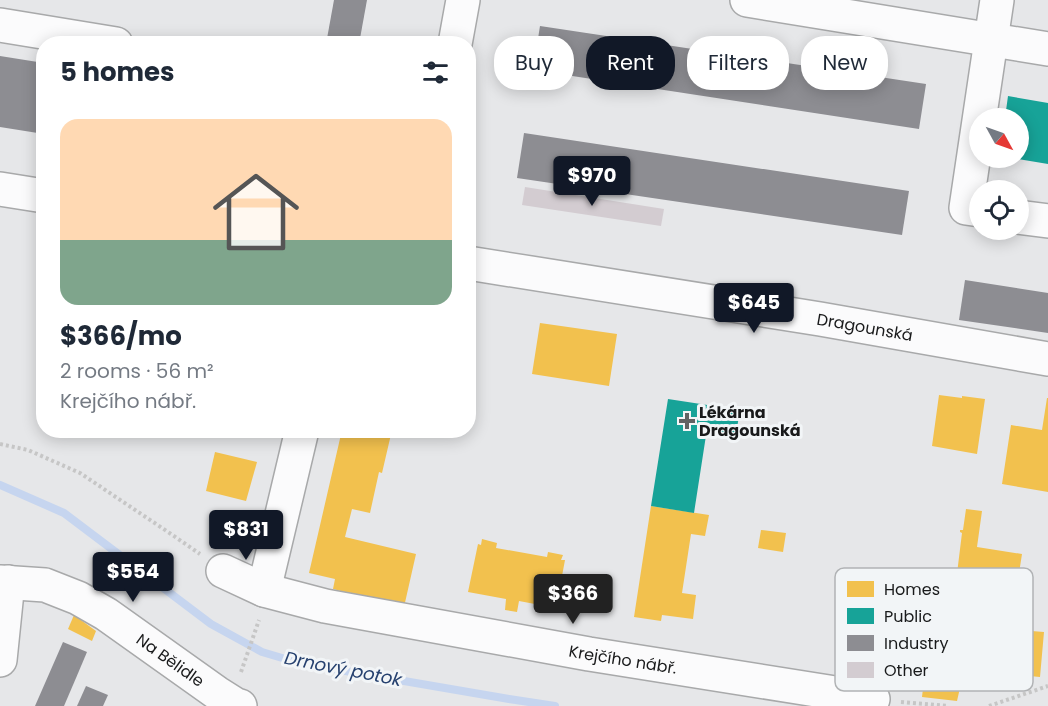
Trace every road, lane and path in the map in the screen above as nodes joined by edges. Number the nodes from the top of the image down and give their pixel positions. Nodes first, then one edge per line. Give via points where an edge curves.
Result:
1 (464, 0) edge
2 (747, 0) edge
3 (997, 0) edge
4 (0, 25) edge
5 (67, 36) edge
6 (457, 36) edge
7 (991, 40) junction
8 (1048, 49) edge
9 (970, 180) edge
10 (969, 188) edge
11 (0, 189) edge
12 (36, 195) edge
13 (969, 208) edge
14 (1029, 218) edge
15 (1048, 221) edge
16 (476, 264) edge
17 (1048, 358) edge
18 (300, 438) edge
19 (0, 444) edge
20 (223, 571) joint
21 (4, 582) edge
22 (262, 604) junction
23 (0, 660) edge
24 (1048, 686) edge
25 (238, 698) edge
26 (873, 699) joint
27 (948, 706) edge
28 (988, 706) edge

1 - 6 street
2 - 7 street
3 - 7 street
4 - 5 street
7 - 8 street
7 - 9 street
10 - 13 street via 966,208
11 - 12 street
14 - 15 street
16 - 17 street, Dragounská
18 - 22 street
19 - 20 path via 28,450 80,473
20 - 22 street, Krejčího nábř.
21 - 23 street
21 - 25 street, Na Bělidle via 45,585 78,598
22 - 25 path
22 - 26 street, Krejčího nábř. via 325,606 600,656
24 - 28 path
26 - 27 path

